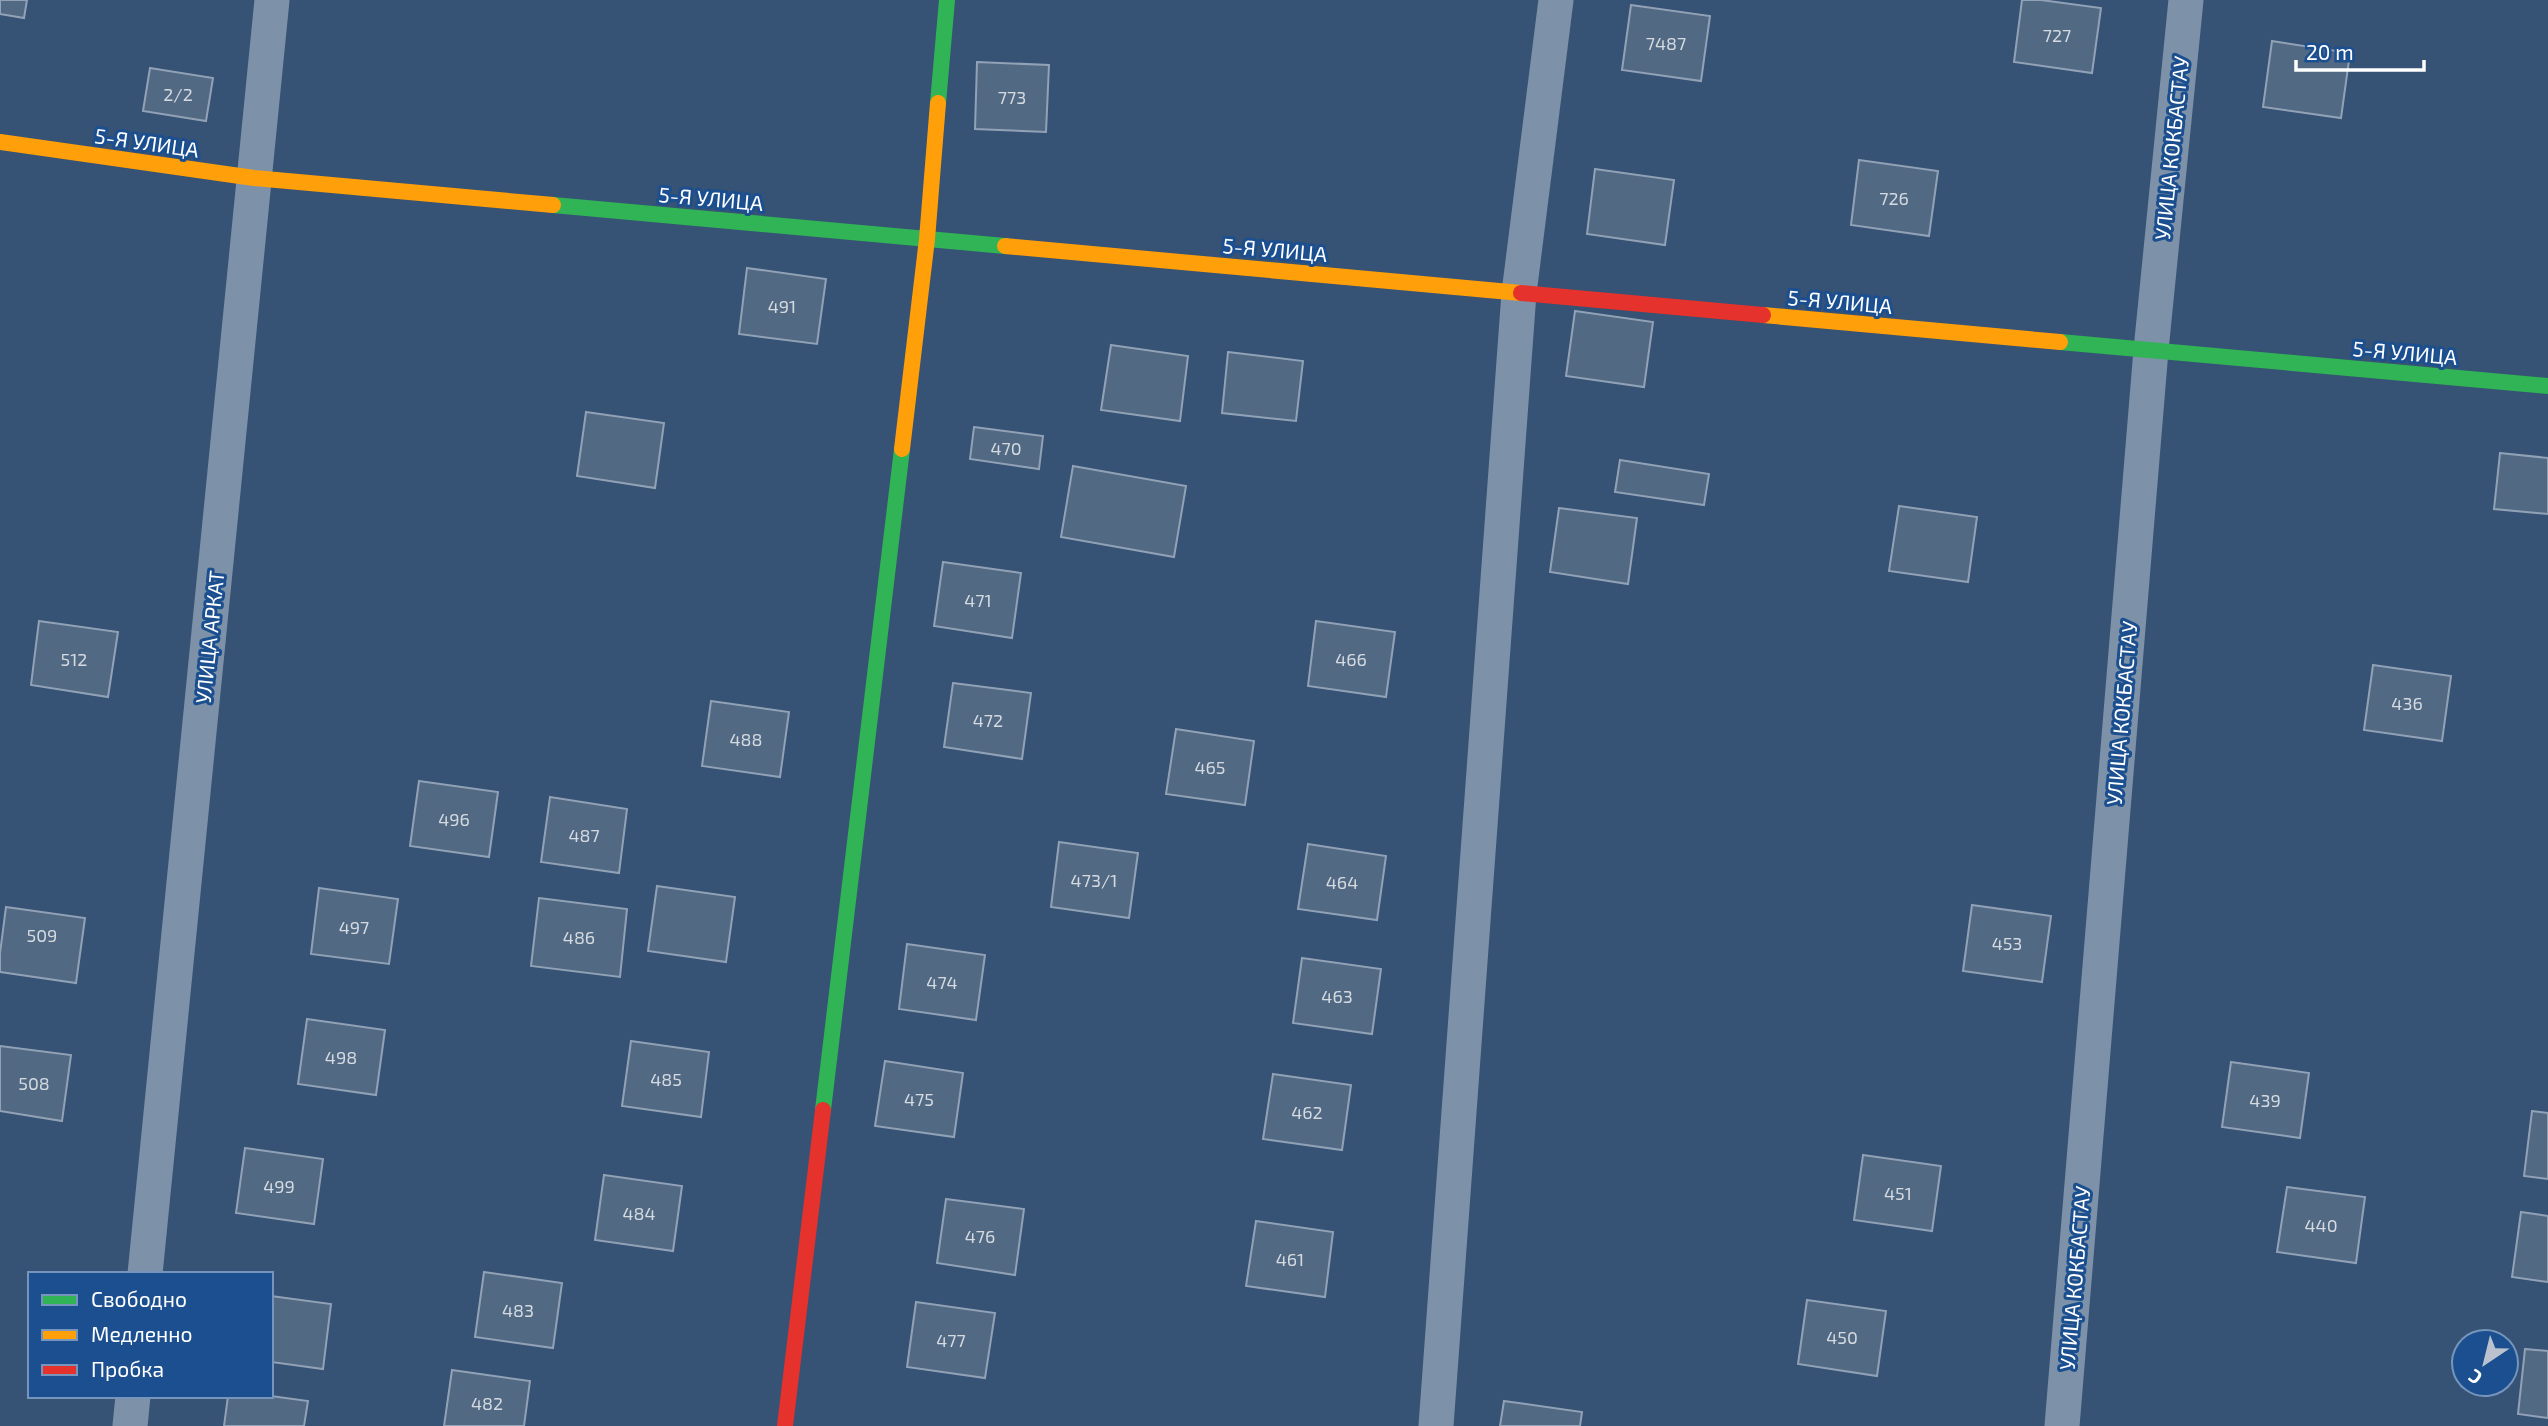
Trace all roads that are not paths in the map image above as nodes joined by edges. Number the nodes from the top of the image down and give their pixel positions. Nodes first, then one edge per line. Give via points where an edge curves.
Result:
1 (272, 0) edge
2 (947, 0) edge
3 (1556, 0) edge
4 (2186, 0) edge
5 (0, 142) edge
6 (254, 178) junction
7 (927, 239) junction
8 (1519, 293) junction
9 (2151, 350) junction
10 (2548, 386) edge
11 (145, 1272) edge
12 (133, 1398) edge
13 (130, 1426) edge
14 (785, 1426) edge
15 (1436, 1426) edge
16 (2062, 1426) edge

1 - 6 street, УЛИЦА АРКАТ
2 - 7 street
3 - 8 street
4 - 9 street, УЛИЦА КОКБАСТАУ
5 - 6 street, 5-Я УЛИЦА
6 - 7 street, 5-Я УЛИЦА
6 - 11 street, УЛИЦА АРКАТ
7 - 8 street, 5-Я УЛИЦА
7 - 14 street
8 - 9 street, 5-Я УЛИЦА
8 - 15 street
9 - 10 street, 5-Я УЛИЦА
9 - 16 street, УЛИЦА КОКБАСТАУ
12 - 13 street

